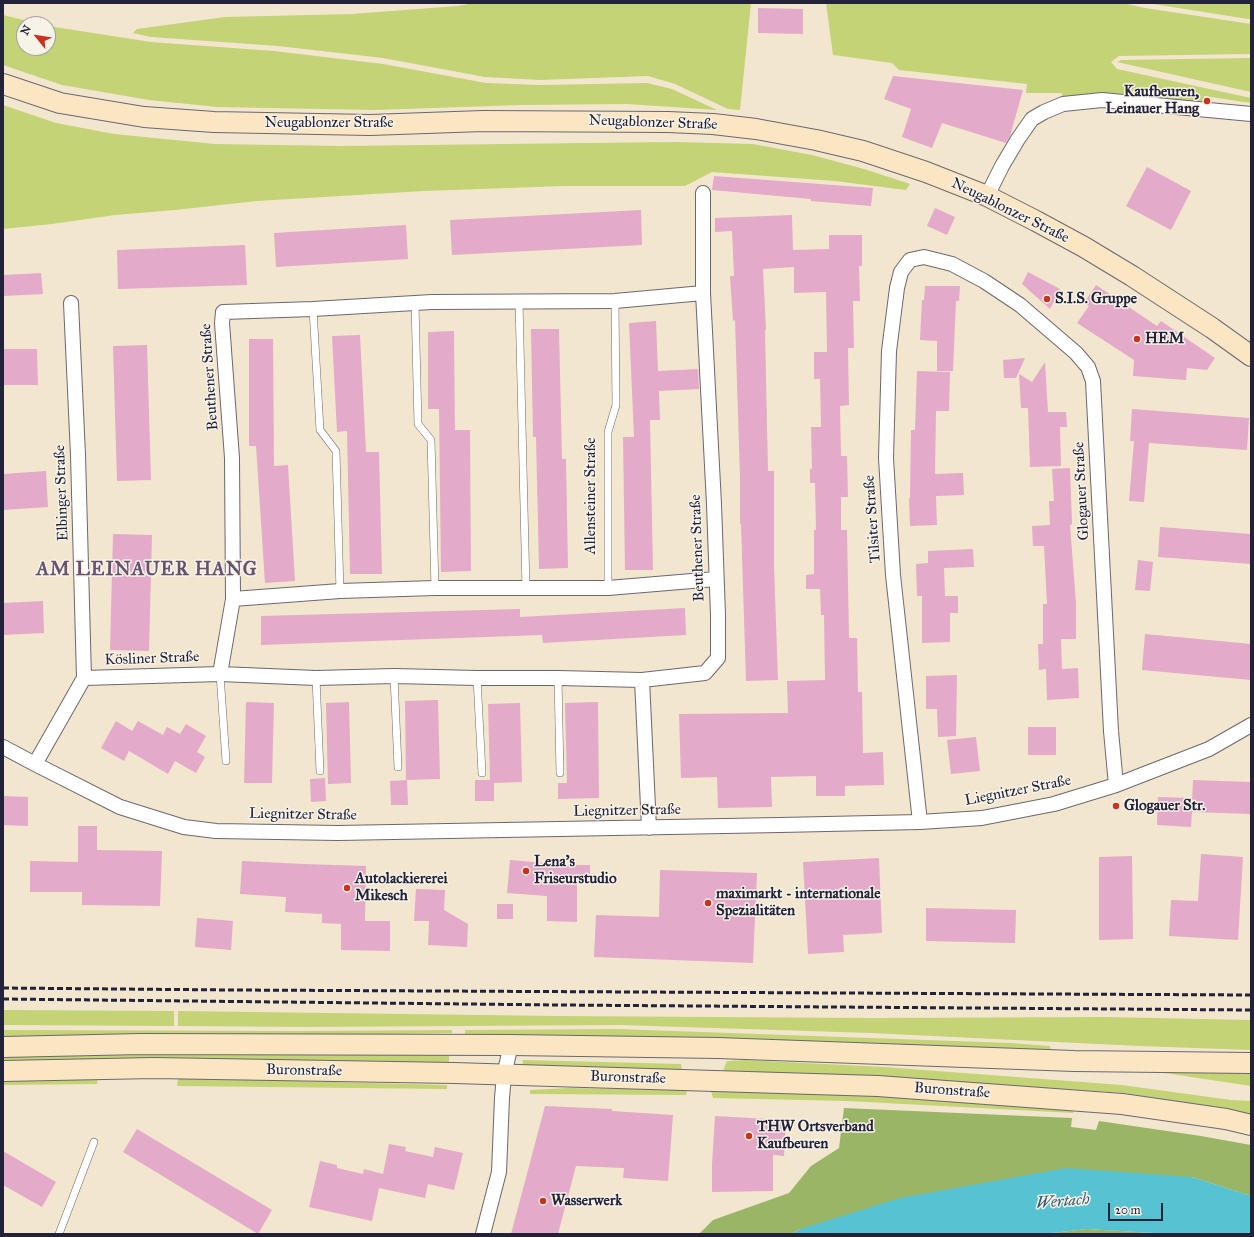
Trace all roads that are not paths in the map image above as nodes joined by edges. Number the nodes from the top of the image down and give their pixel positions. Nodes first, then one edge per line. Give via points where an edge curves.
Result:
1 (3, 84) edge
2 (1251, 114) edge
3 (703, 193) dead end
4 (987, 196) junction
5 (952, 264) joint
6 (703, 293) junction
7 (615, 301) junction
8 (519, 302) junction
9 (72, 303) dead end
10 (415, 303) junction
11 (313, 309) junction
12 (1251, 356) edge
13 (716, 579) junction
14 (435, 588) junction
15 (608, 588) junction
16 (526, 589) junction
17 (340, 591) junction
18 (232, 599) junction
19 (220, 674) junction
20 (394, 676) junction
21 (84, 678) junction
22 (316, 678) junction
23 (477, 678) junction
24 (558, 678) junction
25 (642, 680) junction
26 (1251, 725) edge
27 (3, 747) edge
28 (226, 761) dead end
29 (35, 764) junction
30 (398, 768) dead end
31 (320, 771) dead end
32 (482, 773) dead end
33 (560, 773) dead end
34 (1116, 785) junction
35 (920, 822) junction
36 (649, 828) junction
37 (512, 1045) junction
38 (3, 1047) edge
39 (1251, 1063) edge
40 (3, 1071) edge
41 (504, 1075) junction
42 (1251, 1125) edge
43 (94, 1142) dead end
44 (59, 1234) edge
45 (483, 1234) edge

1 - 4 street, Neugablonzer Straße via 60,103 144,117 214,122 370,125 483,121 713,124 756,129 863,151
2 - 4 street via 1102,100 1063,104 1032,119 1010,152
3 - 6 street
4 - 12 street, Neugablonzer Straße via 1084,247 1182,308
5 - 34 street, Glogauer Straße via 984,280 1020,305 1076,352 1088,367 1093,380 1110,715
5 - 35 street, Tilsiter Straße via 924,257 910,260 901,272 889,351 886,458 893,575
6 - 7 street, Beuthener Straße
6 - 13 street, Beuthener Straße
7 - 8 street, Beuthener Straße
7 - 15 lane, Allensteiner Straße via 616,405 608,432
8 - 10 street, Beuthener Straße
8 - 16 lane
9 - 21 street, Elbinger Straße
10 - 11 street, Beuthener Straße
10 - 14 lane via 418,424 431,440
11 - 17 lane via 320,430 336,452
11 - 18 street, Beuthener Straße via 223,312 232,458
13 - 15 street
13 - 25 street, Beuthener Straße via 718,658 705,673
14 - 16 street
14 - 17 street
15 - 16 street
17 - 18 street
18 - 19 street
19 - 21 street, Kösliner Straße
19 - 22 street, Kösliner Straße
19 - 28 lane, Kösliner Straße
20 - 22 street, Kösliner Straße
20 - 23 street, Kösliner Straße
20 - 30 lane
21 - 29 street
22 - 31 lane
23 - 24 street, Kösliner Straße
23 - 32 lane
24 - 25 street, Kösliner Straße
24 - 33 lane
25 - 36 street
26 - 34 street, Liegnitzer Straße via 1209,749
27 - 29 street, Liegnitzer Straße
29 - 36 street, Liegnitzer Straße via 120,807 184,827 216,831 338,833
34 - 35 street, Liegnitzer Straße via 1054,804 982,818
35 - 36 street, Liegnitzer Straße
37 - 38 street, Buronstraße via 141,1044
37 - 39 street, Buronstraße via 725,1049 1074,1061
37 - 41 street
40 - 41 street, Buronstraße via 154,1068
41 - 42 street, Buronstraße via 878,1086 1122,1104
41 - 45 street via 499,1172
43 - 44 lane

